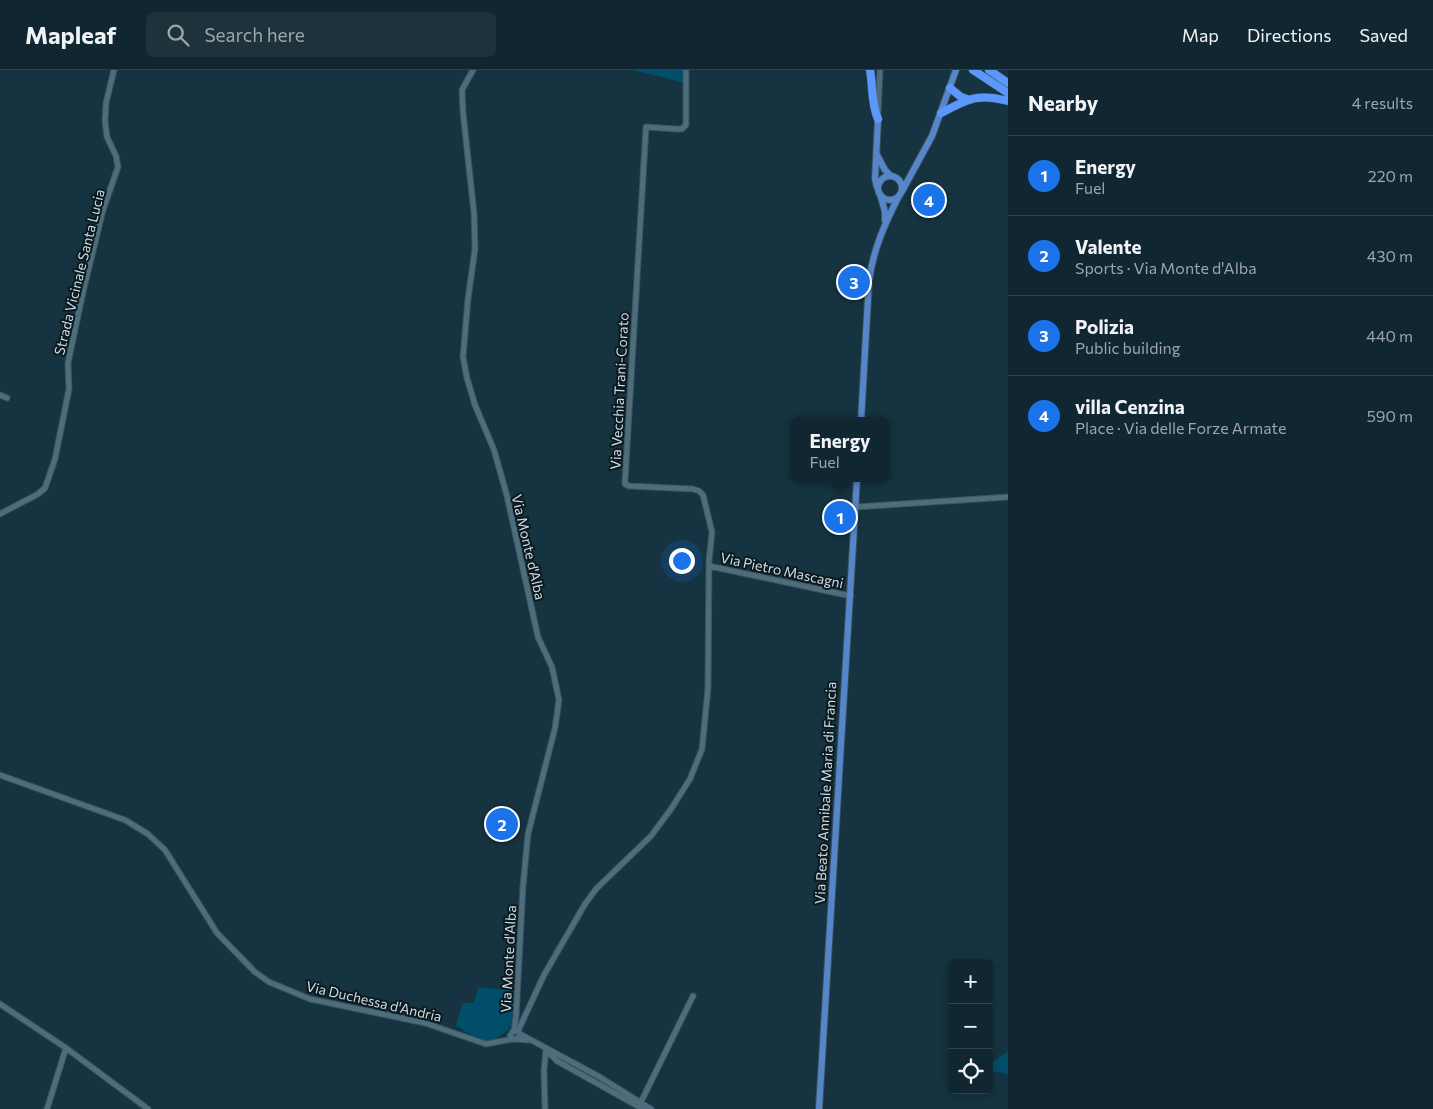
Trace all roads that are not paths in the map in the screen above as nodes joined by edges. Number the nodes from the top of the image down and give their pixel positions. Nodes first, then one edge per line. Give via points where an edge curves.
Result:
1 (114, 70) edge
2 (473, 70) edge
3 (686, 70) edge
4 (870, 70) edge
5 (880, 70) edge
6 (956, 70) edge
7 (973, 70) edge
8 (981, 70) edge
9 (989, 70) edge
10 (1008, 83) edge
11 (1008, 87) edge
12 (950, 88) junction
13 (1008, 93) edge
14 (967, 99) junction
15 (1008, 101) edge
16 (941, 112) junction
17 (878, 119) junction
18 (876, 151) junction
19 (915, 165) junction
20 (893, 176) junction
21 (879, 192) junction
22 (900, 194) junction
23 (886, 222) junction
24 (0, 394) edge
25 (7, 398) dead end
26 (861, 417) edge
27 (857, 482) edge
28 (1008, 497) edge
29 (856, 507) junction
30 (0, 514) edge
31 (709, 566) junction
32 (851, 596) junction
33 (0, 775) edge
34 (693, 996) dead end
35 (0, 1004) edge
36 (526, 1014) junction
37 (516, 1016) junction
38 (515, 1035) junction
39 (66, 1048) junction
40 (546, 1050) junction
41 (641, 1106) edge
42 (47, 1109) edge
43 (148, 1109) edge
44 (544, 1109) edge
45 (651, 1109) edge
46 (819, 1109) edge

1 - 30 street, Strada Vicinale Santa Lucia via 105,121 118,167 103,210 83,292 68,363 69,389 55,459 45,488
2 - 37 street, Via Monte d'Alba via 462,90 475,249 463,357 470,387 502,478 538,637 552,667 559,700 528,834
3 - 31 street, Via Vecchia Trani-Corato via 686,125 682,129 646,127 625,481 629,486 693,489 703,495 712,532
4 - 17 highway
5 - 17 street
6 - 12 main road
7 - 13 highway
8 - 11 highway
9 - 10 highway
12 - 14 highway
12 - 16 main road
14 - 15 highway via 995,97
14 - 16 highway
16 - 19 main road
17 - 18 main road
18 - 20 main road via 885,170
18 - 21 main road via 875,179
19 - 20 main road via 908,173
19 - 22 main road
20 - 21 main road via 881,180
20 - 22 main road via 900,182
21 - 22 main road via 889,200
21 - 23 main road
22 - 23 main road
23 - 26 main road via 869,281
24 - 25 street
27 - 29 main road, Via Beato Annibale Maria di Francia
28 - 29 street
29 - 32 main road, Via Beato Annibale Maria di Francia
31 - 32 street, Via Pietro Mascagni
31 - 36 street, Via Vecchia Trani-Corato via 707,714 702,749 690,779 651,836 596,889 585,904 544,975
32 - 46 main road, Via Beato Annibale Maria di Francia
33 - 38 street, Via Duchessa d'Andria via 125,820 148,834 165,850 217,933 248,966 269,982 310,999 425,1023 482,1042 496,1043
34 - 41 street
35 - 39 street
36 - 37 street
36 - 38 street, Via Vecchia Trani-Corato
37 - 38 street, Via Monte d'Alba
38 - 40 street, Via Duchessa d'Andria
39 - 42 street
39 - 43 street
40 - 41 street, Via Duchessa d'Andria via 598,1076
40 - 44 street
41 - 45 street, Via Duchessa d'Andria

